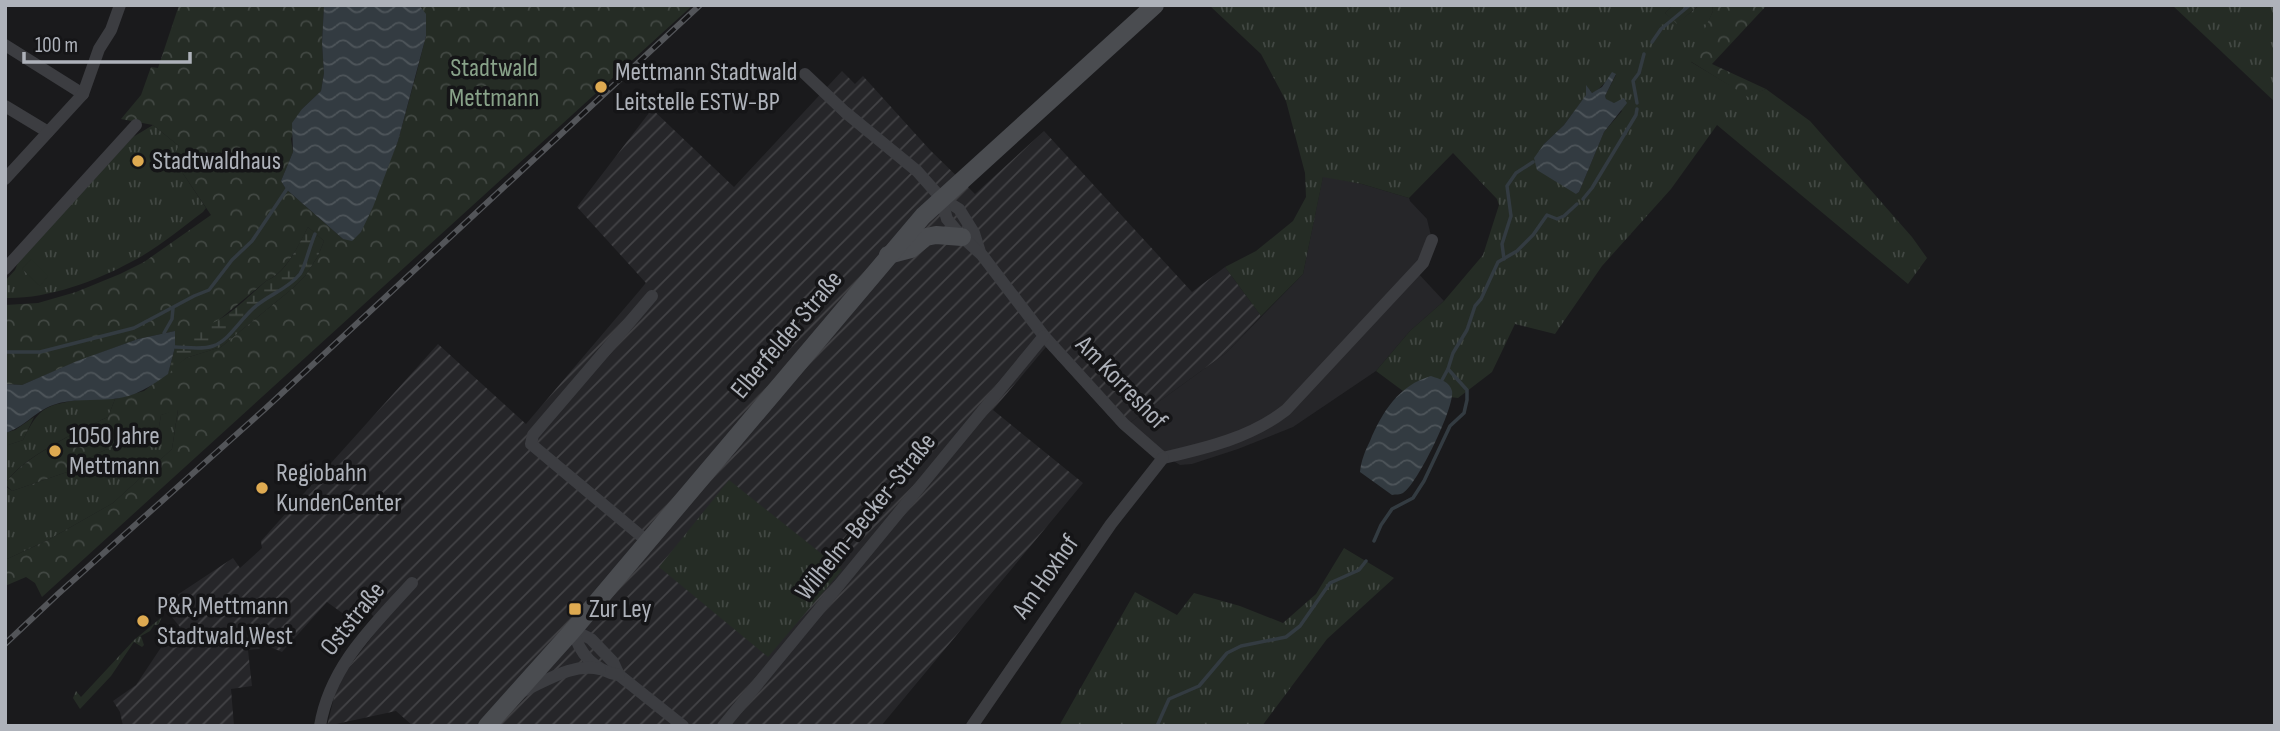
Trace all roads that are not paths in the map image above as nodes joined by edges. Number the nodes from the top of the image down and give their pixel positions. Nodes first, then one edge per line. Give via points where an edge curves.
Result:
1 (120, 5) edge
2 (1155, 5) edge
3 (5, 45) edge
4 (805, 75) dead end
5 (83, 94) junction
6 (5, 106) edge
7 (136, 125) dead end
8 (48, 132) junction
9 (5, 179) edge
10 (941, 198) junction
11 (962, 237) junction
12 (1432, 240) dead end
13 (888, 255) junction
14 (982, 255) junction
15 (5, 269) edge
16 (652, 296) dead end
17 (1044, 336) junction
18 (1163, 458) junction
19 (647, 541) junction
20 (412, 583) dead end
21 (573, 630) junction
22 (600, 669) junction
23 (619, 675) junction
24 (517, 694) junction
25 (320, 726) edge
26 (486, 726) edge
27 (683, 726) edge
28 (723, 726) edge
29 (972, 726) edge

1 - 5 street
2 - 10 main road, Elberfelder Straße
3 - 5 street
4 - 10 street via 917,171
5 - 8 street
6 - 8 street
7 - 15 street
8 - 9 street
10 - 11 street, Am Korreshof via 947,219
10 - 13 main road, Elberfelder Straße
10 - 14 street, Am Korreshof via 959,209
11 - 13 main road via 926,237 911,249
11 - 14 street, Am Korreshof
12 - 18 street, Am Korreshof via 1423,263 1286,410 1254,431
13 - 19 main road, Elberfelder Straße
14 - 17 street, Am Korreshof
16 - 19 street via 533,435 531,444
17 - 18 street, Am Korreshof via 1124,424
17 - 28 street, Wilhelm-Becker-Straße
18 - 29 street, Am Hoxhof via 1111,524
19 - 21 main road, Elberfelder Straße
20 - 25 street, Oststraße via 339,669
21 - 22 street via 580,651
21 - 23 street via 591,639
21 - 24 main road, Elberfelder Straße
22 - 23 street
22 - 24 street via 588,666 562,671
23 - 27 street
24 - 26 main road, Elberfelder Straße

